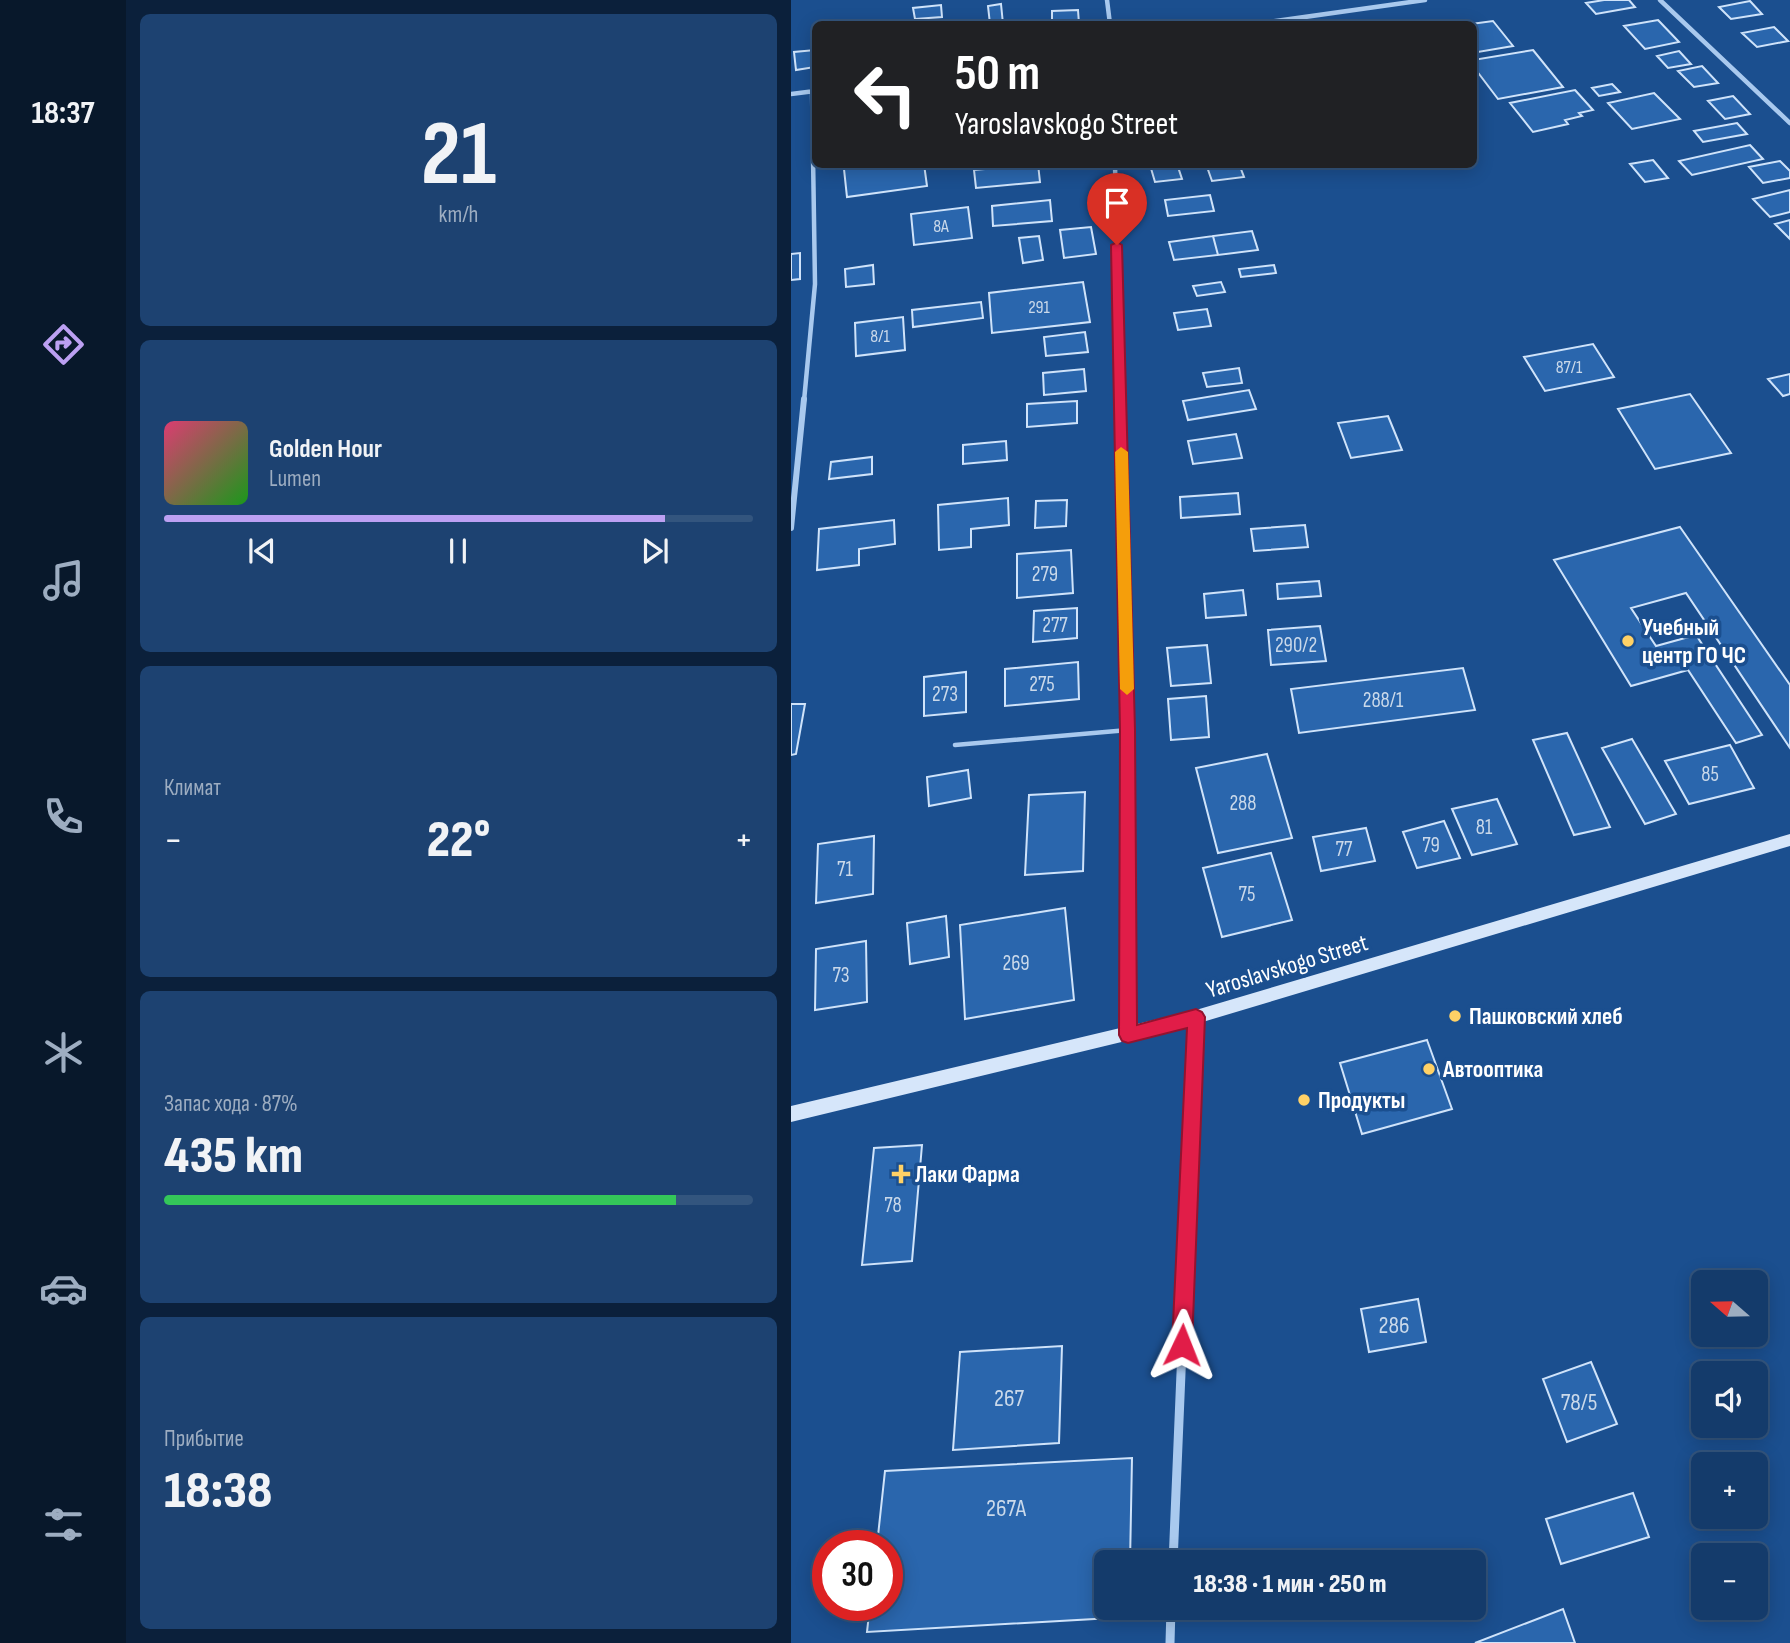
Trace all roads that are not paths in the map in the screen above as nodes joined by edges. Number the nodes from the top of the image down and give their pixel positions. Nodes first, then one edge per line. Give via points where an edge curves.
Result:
1 (1107, 0) edge
2 (1425, 0) edge
3 (1660, 0) edge
4 (1110, 21) edge
5 (1276, 21) edge
6 (812, 91) edge
7 (791, 94) edge
8 (1790, 123) edge
9 (814, 168) edge
10 (1115, 168) edge
11 (791, 528) edge
12 (1128, 730) junction
13 (955, 745) dead end
14 (1790, 840) edge
15 (1196, 1017) junction
16 (1128, 1035) junction
17 (791, 1114) edge
18 (1174, 1550) edge
19 (1171, 1620) edge
20 (1170, 1643) edge

1 - 4 street
2 - 5 street
3 - 8 street
6 - 7 street
9 - 11 street via 815,284
10 - 12 street
12 - 13 lane
12 - 16 street
14 - 15 street, Yaroslavskogo Street
15 - 16 street, Yaroslavskogo Street
15 - 18 street
16 - 17 street, Yaroslavskogo Street
19 - 20 street

